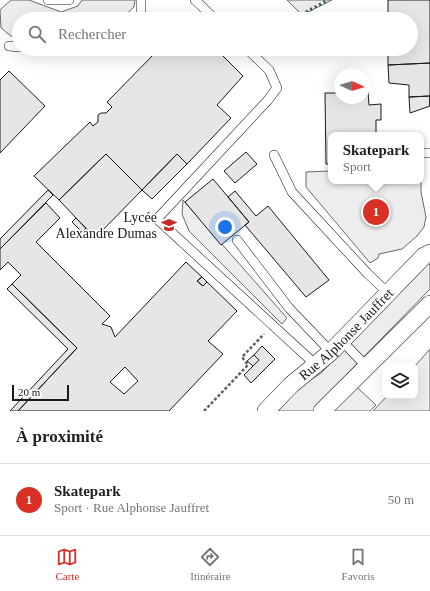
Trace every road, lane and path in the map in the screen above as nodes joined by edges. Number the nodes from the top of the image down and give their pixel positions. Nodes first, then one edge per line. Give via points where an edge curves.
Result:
1 (48, 0) edge
2 (69, 0) edge
3 (141, 0) edge
4 (195, 0) edge
5 (141, 12) edge
6 (208, 12) edge
7 (9, 46) dead end
8 (12, 46) edge
9 (254, 56) edge
10 (274, 155) dead end
11 (237, 240) dead end
12 (428, 250) edge
13 (388, 293) junction
14 (430, 304) edge
15 (272, 325) junction
16 (337, 346) junction
17 (316, 365) junction
18 (367, 367) junction
19 (204, 411) edge
20 (266, 411) edge
21 (322, 411) edge

1 - 2 lane
3 - 5 lane
4 - 6 lane
7 - 8 lane
9 - 15 lane via 269,70 277,88 157,219
10 - 13 lane via 292,192
11 - 16 lane via 289,308
12 - 13 street, Rue Alphonse Jauffret
13 - 16 street, Rue Alphonse Jauffret
14 - 18 street
15 - 17 lane
15 - 19 path via 242,357 248,365
16 - 17 street, Rue Alphonse Jauffret
16 - 18 lane
17 - 20 street, Rue Alphonse Jauffret
18 - 21 street

